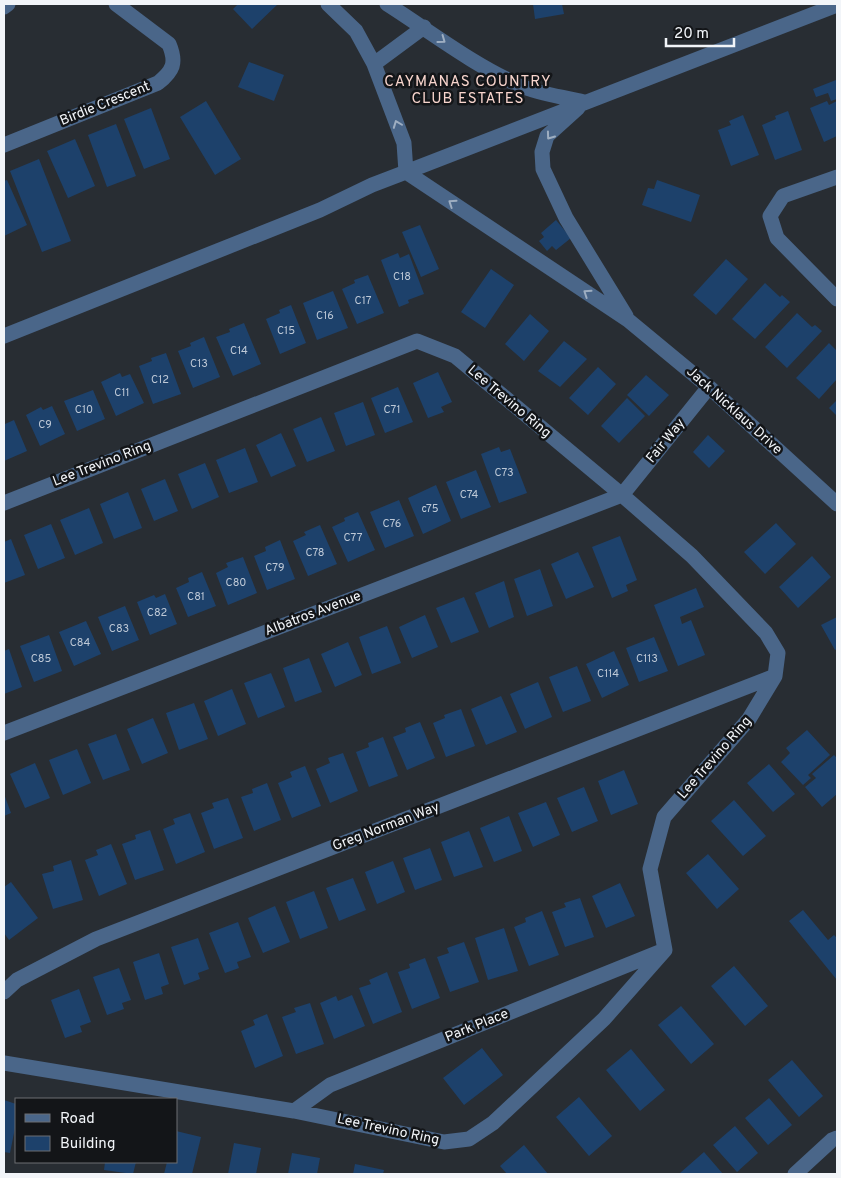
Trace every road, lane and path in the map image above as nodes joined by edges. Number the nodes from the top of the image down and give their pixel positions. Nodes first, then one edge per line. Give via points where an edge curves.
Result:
1 (8, 4) edge
2 (116, 4) edge
3 (328, 4) edge
4 (387, 4) edge
5 (837, 5) edge
6 (4, 7) edge
7 (424, 27) junction
8 (374, 64) junction
9 (584, 102) junction
10 (4, 145) edge
11 (406, 172) junction
12 (837, 177) edge
13 (837, 299) edge
14 (628, 320) junction
15 (4, 336) edge
16 (710, 387) junction
17 (622, 495) junction
18 (4, 503) edge
19 (837, 504) edge
20 (775, 676) junction
21 (4, 733) edge
22 (666, 950) junction
23 (4, 992) edge
24 (4, 1063) edge
25 (294, 1111) junction
26 (837, 1138) edge
27 (795, 1174) edge

1 - 6 street
2 - 10 street, Birdie Crescent via 170,44 173,64 169,74 158,83
3 - 8 street via 356,31
4 - 7 street
5 - 9 street
7 - 8 street
7 -> 9 street via 468,59 522,87
11 -> 8 street via 404,143
9 - 11 street
9 -> 14 street, Jack Nicklaus Drive via 547,136 542,152 543,169 566,218
14 -> 11 street, Jack Nicklaus Drive
11 - 15 street via 320,210
12 - 13 street via 783,196 770,216 777,238
14 - 16 street, Jack Nicklaus Drive
16 - 17 street, Fair Way
16 - 19 street, Jack Nicklaus Drive
17 - 18 street, Lee Trevino Ring via 455,356 417,341
17 - 20 street, Lee Trevino Ring via 692,556 766,633 778,653
17 - 21 street, Albatros Avenue
20 - 22 street, Lee Trevino Ring via 749,720 664,816 650,868
20 - 23 street, Greg Norman Way via 96,939 18,980
22 - 25 street, Park Place via 330,1085
22 - 25 street, Lee Trevino Ring via 604,1019 493,1123 469,1139 444,1142
24 - 25 street, Lee Trevino Ring
26 - 27 street

